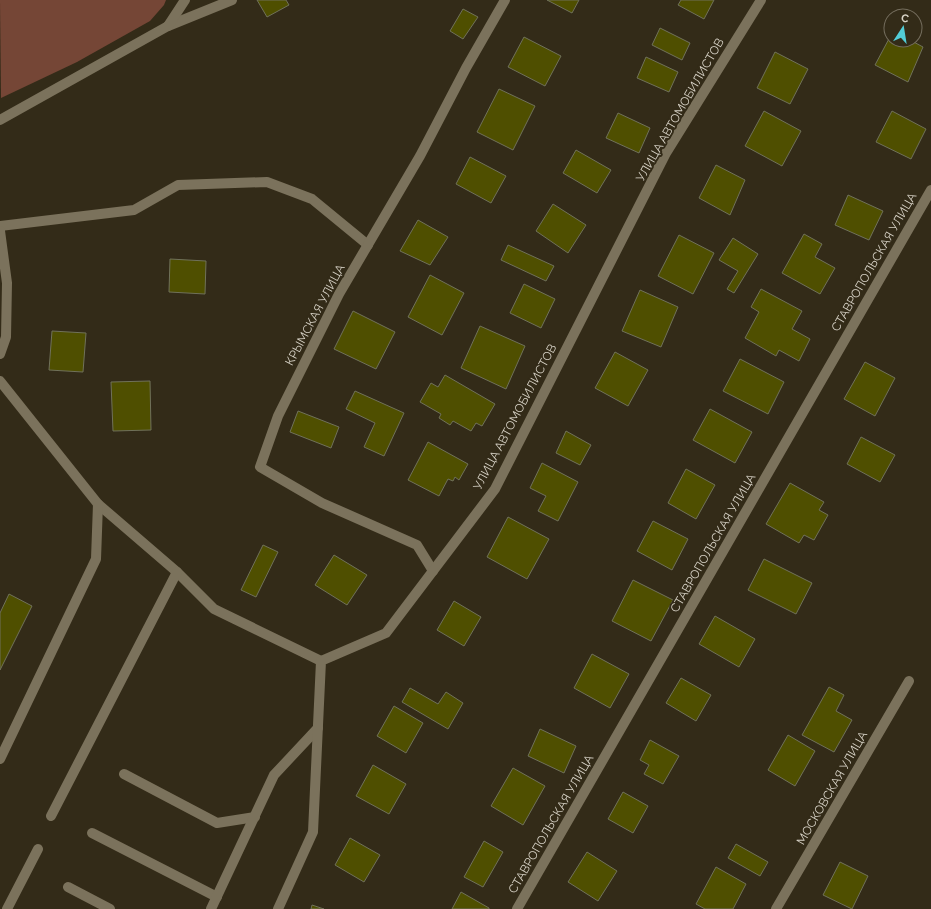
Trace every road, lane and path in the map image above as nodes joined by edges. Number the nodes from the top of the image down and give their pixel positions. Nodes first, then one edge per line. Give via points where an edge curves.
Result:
1 (185, 0) edge
2 (232, 0) edge
3 (505, 0) edge
4 (761, 0) edge
5 (168, 26) junction
6 (0, 120) edge
7 (931, 190) edge
8 (0, 226) edge
9 (0, 231) edge
10 (368, 245) junction
11 (0, 354) edge
12 (0, 381) edge
13 (98, 504) junction
14 (432, 571) junction
15 (177, 572) junction
16 (321, 661) junction
17 (910, 681) dead end
18 (318, 728) junction
19 (0, 759) edge
20 (124, 774) dead end
21 (51, 816) dead end
22 (255, 817) junction
23 (92, 834) dead end
24 (38, 849) dead end
25 (68, 887) dead end
26 (217, 897) junction
27 (7, 909) edge
28 (110, 909) edge
29 (211, 909) edge
30 (278, 909) edge
31 (517, 909) edge
32 (776, 909) edge

1 - 5 street
2 - 5 street
3 - 10 street, КРЫМСКАЯ УЛИЦА
4 - 14 street, УЛИЦА АВТОМОБИЛИСТОВ via 666,153 495,488
5 - 6 street
7 - 31 street, СТАВРОПОЛЬСКАЯ УЛИЦА
8 - 10 street via 134,210 178,185 267,182 312,199
9 - 11 street via 7,283 6,337
10 - 14 street, КРЫМСКАЯ УЛИЦА via 339,294 278,416 260,467 322,502 417,545
12 - 13 street
13 - 15 street
13 - 19 street via 96,559
14 - 16 street, УЛИЦА АВТОМОБИЛИСТОВ via 386,633
15 - 16 street via 214,609
15 - 21 street
16 - 18 street
17 - 32 street, МОСКОВСКАЯ УЛИЦА
18 - 22 street via 274,775
18 - 30 street via 313,832
20 - 22 street via 217,823
22 - 26 street
23 - 26 street
24 - 27 street
25 - 28 street
26 - 29 street

